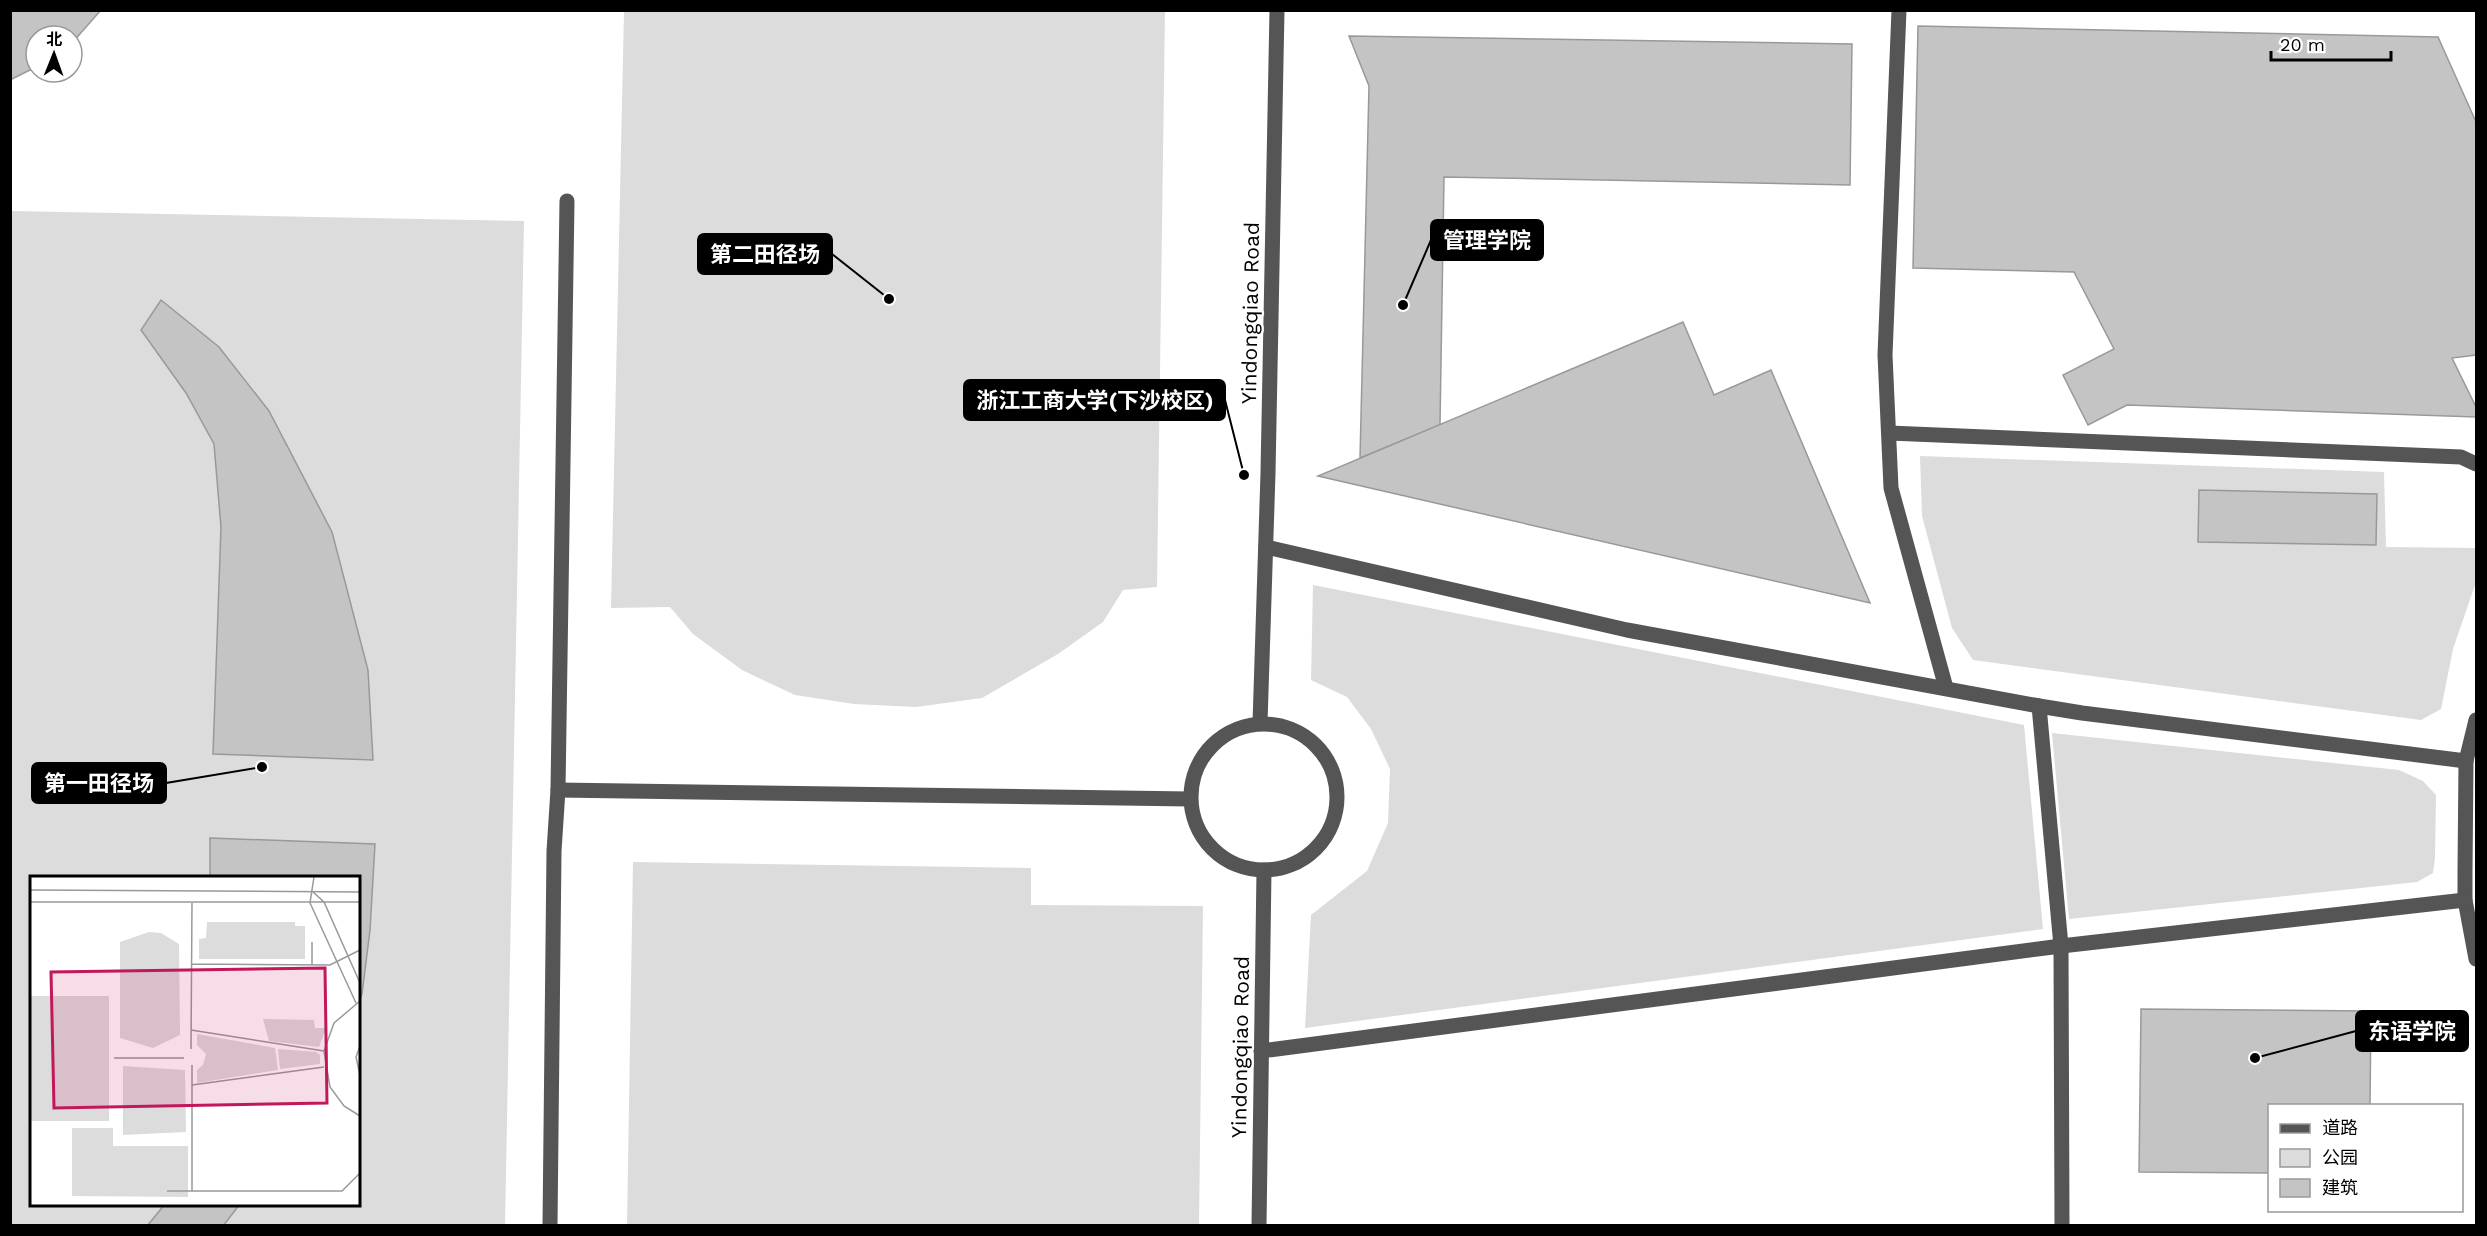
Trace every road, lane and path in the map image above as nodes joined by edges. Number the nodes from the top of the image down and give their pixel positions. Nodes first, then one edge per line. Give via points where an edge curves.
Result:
1 (1277, 10) edge
2 (1899, 10) edge
3 (567, 201) dead end
4 (1889, 433) junction
5 (2476, 464) edge
6 (1266, 548) junction
7 (1946, 688) junction
8 (2039, 706) junction
9 (2476, 720) edge
10 (1260, 723) junction
11 (2466, 761) junction
12 (558, 790) junction
13 (1190, 799) junction
14 (2471, 830) edge
15 (1264, 870) junction
16 (2465, 900) junction
17 (2061, 946) junction
18 (2476, 959) edge
19 (1261, 1051) junction
20 (550, 1226) edge
21 (1259, 1226) edge
22 (2062, 1226) edge

1 - 6 street, Yindongqiao Road
2 - 4 street via 1886,355
3 - 12 street
4 - 5 street via 2461,457
4 - 7 street via 1891,488
6 - 7 street via 1627,630
6 - 10 street, Yindongqiao Road
7 - 8 street
8 - 11 street
8 - 17 street
9 - 11 street
10 - 13 street via 1233,731 1210,747 1195,771
10 - 15 street via 1286,726 1309,739 1326,758 1336,782 1337,799 1328,832 1312,853 1289,866
11 - 14 street
12 - 13 street
12 - 20 street
13 - 15 street via 1196,826 1212,849 1236,865
14 - 16 street
15 - 19 street, Yindongqiao Road
16 - 17 street
16 - 18 street
17 - 19 street
17 - 22 street
19 - 21 street, Yindongqiao Road

